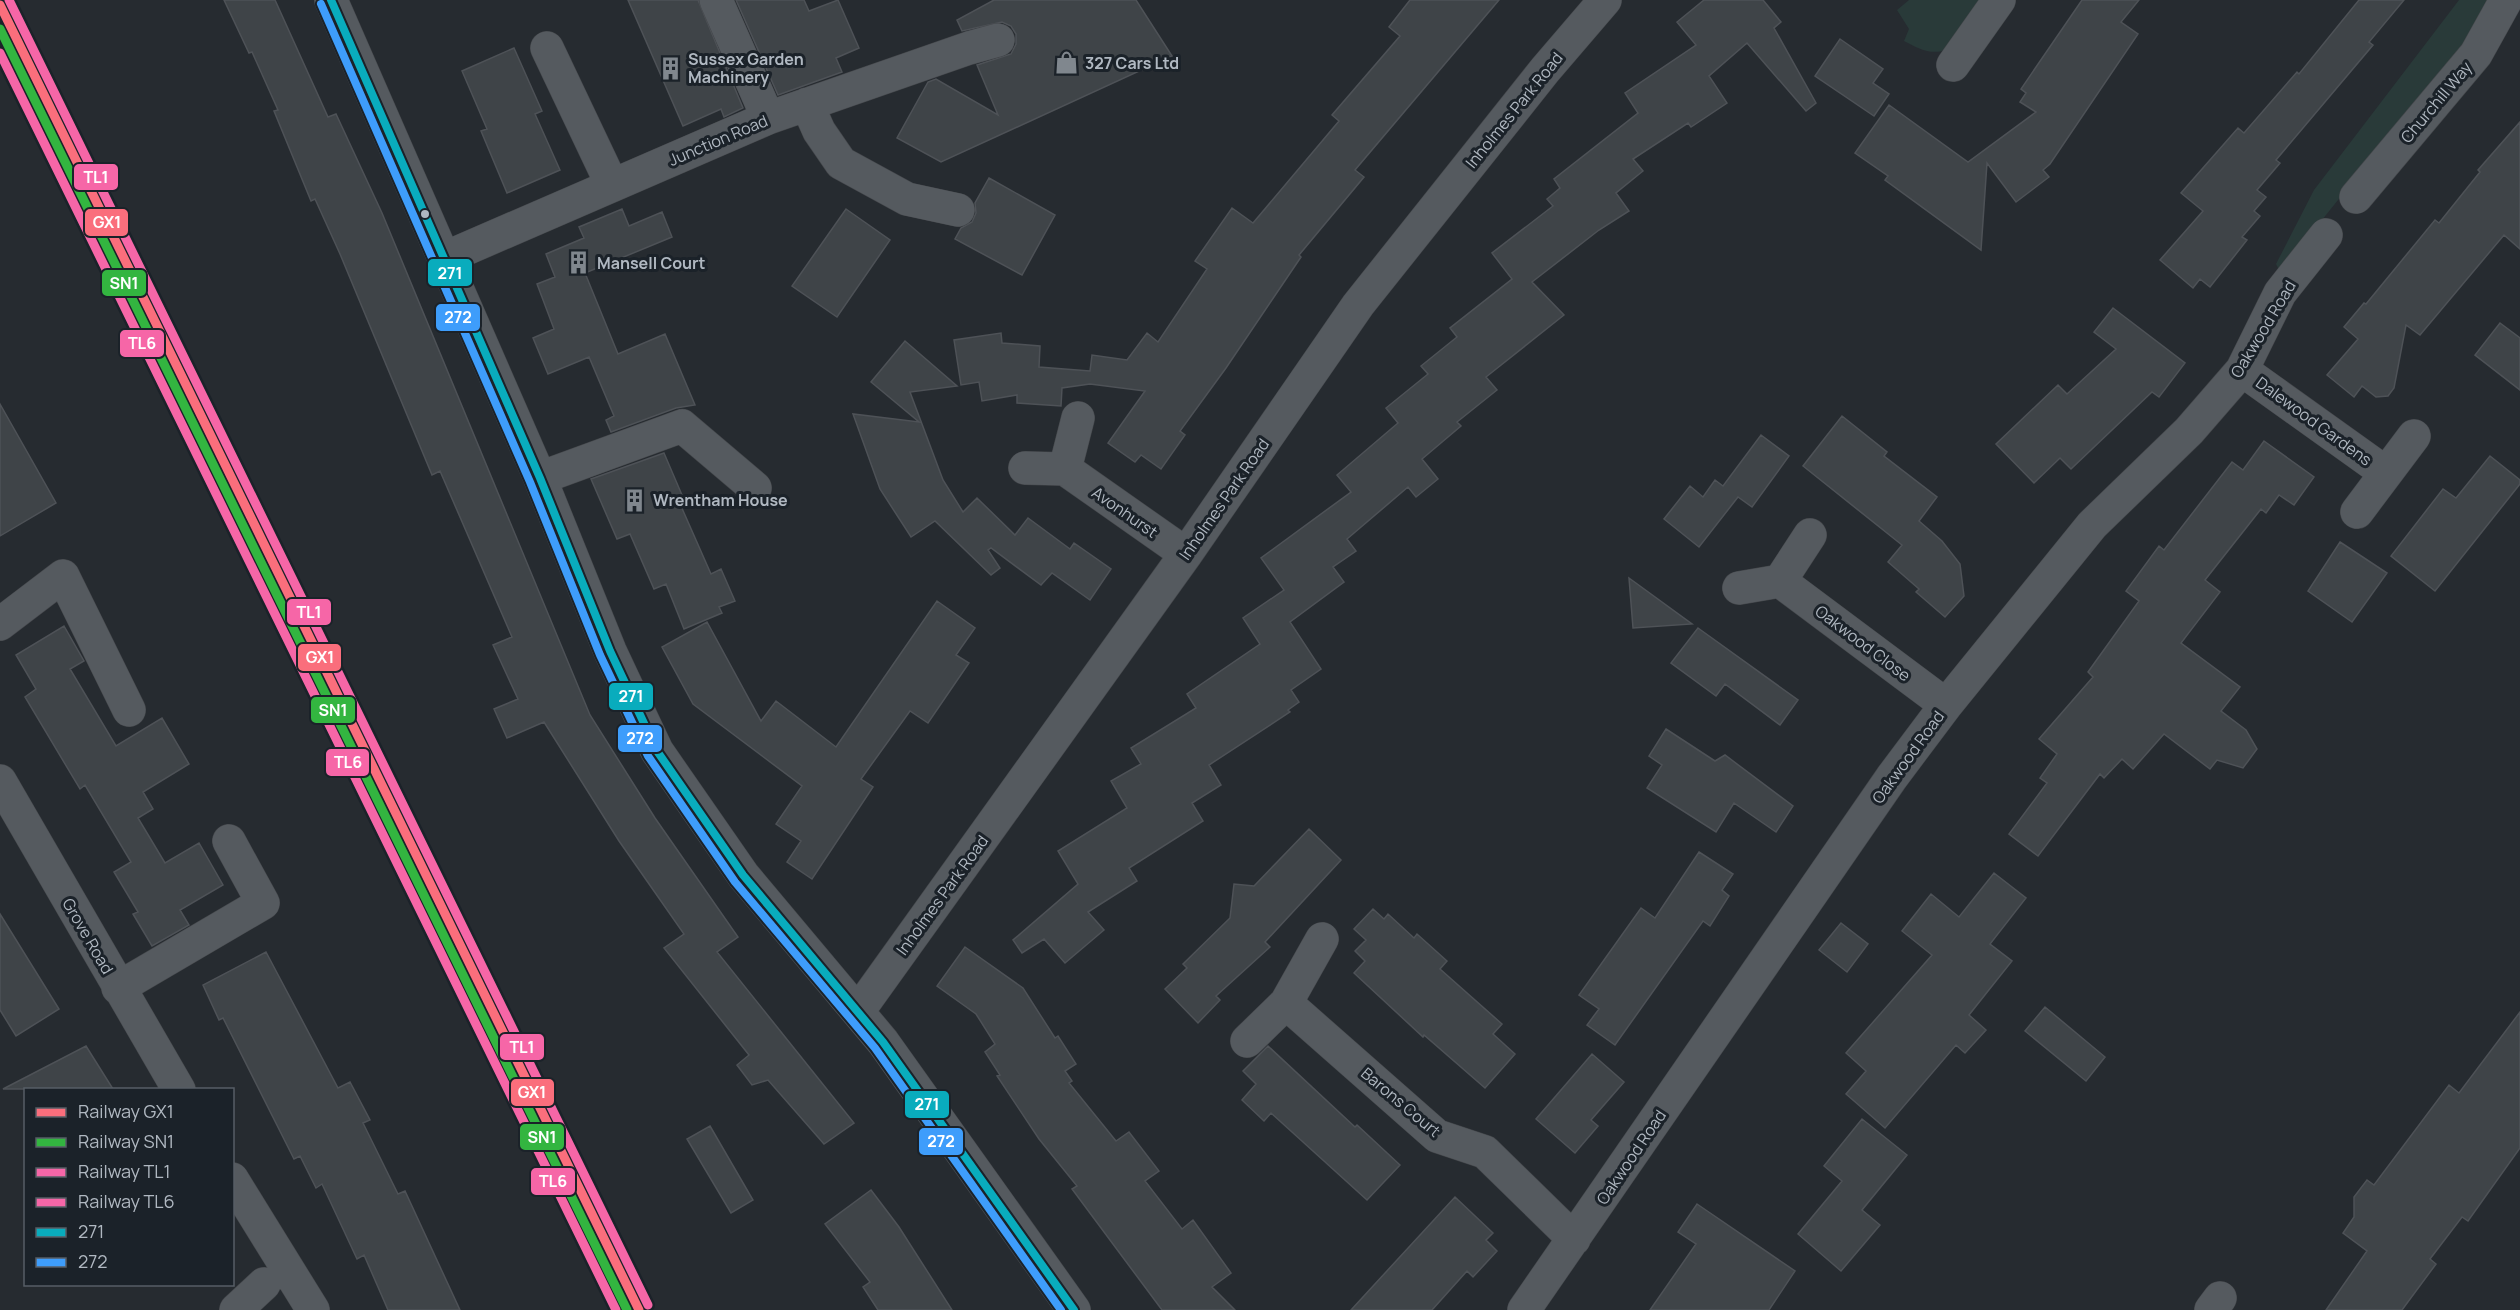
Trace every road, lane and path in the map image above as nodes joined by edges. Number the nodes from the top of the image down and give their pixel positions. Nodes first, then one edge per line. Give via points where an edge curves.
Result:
1 (331, 0) edge
2 (716, 0) edge
3 (1605, 0) edge
4 (1999, 0) edge
5 (2506, 0) edge
6 (998, 40) dead end
7 (547, 48) dead end
8 (1953, 64) dead end
9 (807, 104) junction
10 (768, 118) junction
11 (612, 185) junction
12 (2356, 197) dead end
13 (958, 210) dead end
14 (2326, 234) dead end
15 (445, 258) junction
16 (2242, 370) junction
17 (1078, 418) dead end
18 (2414, 436) dead end
19 (1025, 468) dead end
20 (1065, 469) junction
21 (2386, 473) junction
22 (540, 478) junction
23 (755, 488) dead end
24 (2356, 512) dead end
25 (1810, 535) dead end
26 (1186, 554) junction
27 (1780, 581) junction
28 (1739, 588) dead end
29 (0, 624) edge
30 (1946, 705) junction
31 (129, 710) dead end
32 (0, 781) edge
33 (229, 841) dead end
34 (1322, 939) dead end
35 (118, 988) junction
36 (1286, 1003) junction
37 (859, 1010) junction
38 (1247, 1041) dead end
39 (177, 1088) edge
40 (234, 1182) edge
41 (1574, 1239) junction
42 (264, 1284) dead end
43 (236, 1310) edge
44 (313, 1310) edge
45 (1074, 1310) edge
46 (1524, 1310) edge

1 - 15 street
2 - 10 street
3 - 26 street, Inholmes Park Road via 1358,305
4 - 8 street
5 - 12 street, Churchill Way via 2476,54
6 - 9 street, Junction Road
7 - 11 street
9 - 10 street, Junction Road
9 - 13 street via 819,131 841,163 907,199
10 - 11 street, Junction Road
11 - 15 street, Junction Road
14 - 16 street, Oakwood Road via 2280,293
15 - 22 street
16 - 21 street, Dalewood Gardens
16 - 30 street, Oakwood Road via 2189,431 2092,525
17 - 20 street
18 - 21 street
19 - 20 street
20 - 26 street, Avonhurst
21 - 24 street
22 - 23 street via 682,426
22 - 37 street via 610,651 657,751 743,875
25 - 27 street
26 - 37 street, Inholmes Park Road
27 - 28 street
27 - 30 street, Oakwood Close
29 - 31 street via 63,576
30 - 41 street, Oakwood Road
32 - 35 street, Grove Road
33 - 35 street via 263,903
34 - 36 street
35 - 39 street, Grove Road
36 - 38 street
36 - 41 street, Barons Court via 1437,1136 1485,1152
37 - 45 street
40 - 44 street
41 - 46 street, Oakwood Road
42 - 43 street

